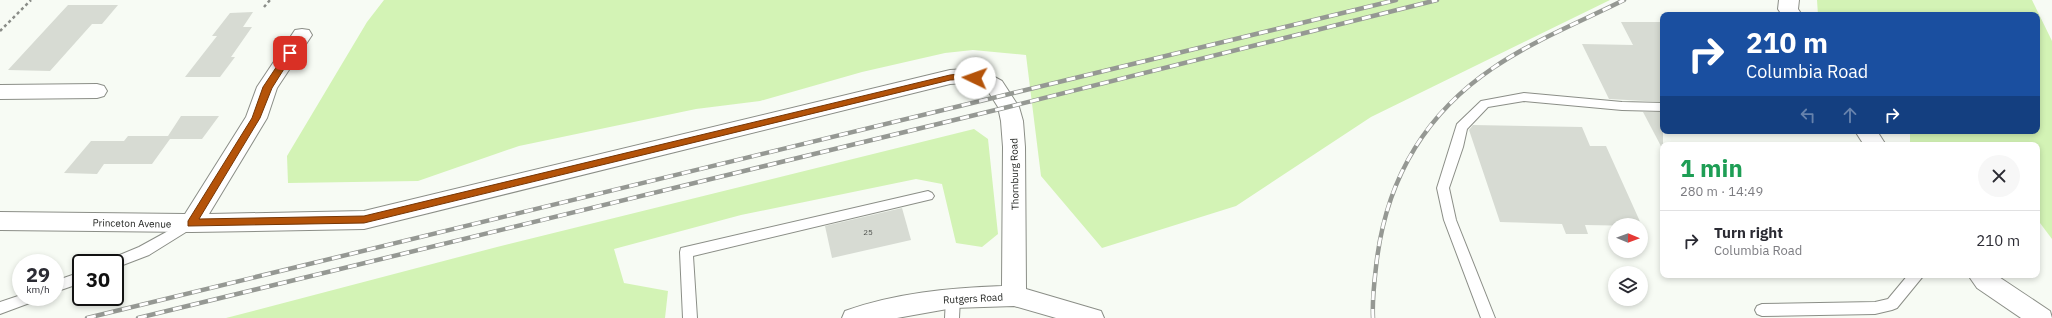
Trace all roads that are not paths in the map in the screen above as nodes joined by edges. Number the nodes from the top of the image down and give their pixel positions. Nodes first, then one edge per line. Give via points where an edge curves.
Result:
1 (1789, 0) edge
2 (1790, 12) edge
3 (302, 35) dead end
4 (967, 76) joint
5 (97, 91) dead end
6 (0, 92) edge
7 (1660, 107) edge
8 (928, 196) dead end
9 (0, 221) edge
10 (192, 223) junction
11 (124, 259) edge
12 (1913, 278) edge
13 (1983, 278) edge
14 (1014, 296) junction
15 (12, 304) edge
16 (0, 308) edge
17 (952, 308) edge
18 (1762, 310) dead end
19 (690, 318) edge
20 (854, 318) edge
21 (1092, 318) edge
22 (1488, 318) edge
23 (2041, 318) edge

1 - 2 street
3 - 10 street via 267,87 256,118
4 - 10 street, Princeton Avenue via 942,79 364,220
4 - 14 street, Thornburg Road via 984,80 994,86 1008,106 1012,121
5 - 6 street
7 - 22 lane via 1524,97 1485,104 1461,127 1443,188 1450,220
8 - 19 lane via 686,252
9 - 10 street, Princeton Avenue
10 - 11 lane via 144,251
12 - 18 lane via 1892,304 1875,308
13 - 23 street
14 - 17 street, Rutgers Road
14 - 21 street, Rutgers Road
15 - 16 lane
17 - 20 street, Rutgers Road via 885,310

